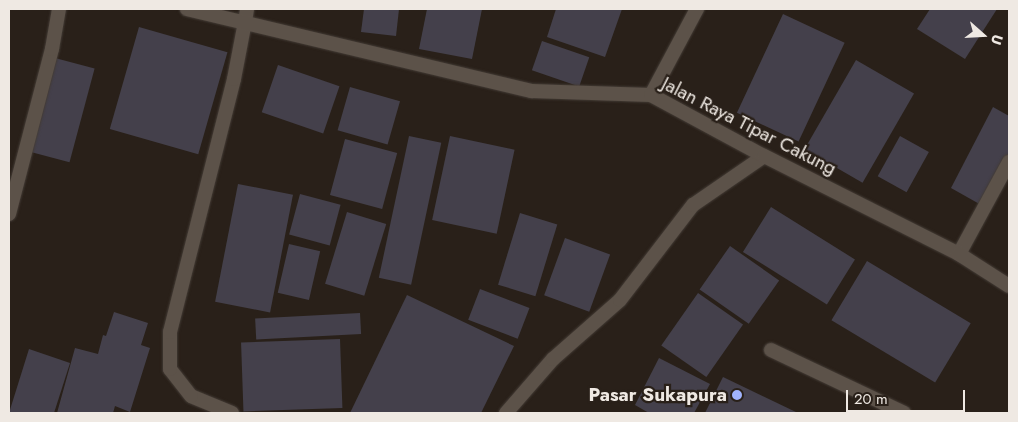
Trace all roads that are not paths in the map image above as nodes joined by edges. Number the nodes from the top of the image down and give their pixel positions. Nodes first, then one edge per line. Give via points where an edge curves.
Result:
1 (59, 9) edge
2 (187, 9) edge
3 (697, 9) edge
4 (246, 16) edge
5 (651, 96) junction
6 (764, 156) junction
7 (1009, 162) edge
8 (9, 214) edge
9 (959, 254) junction
10 (1009, 286) edge
11 (771, 350) dead end
12 (232, 413) edge
13 (506, 413) edge
14 (904, 413) edge

1 - 8 street via 52,49
2 - 4 street, Jalan Raya Tipar Cakung
3 - 5 street
4 - 5 street, Jalan Raya Tipar Cakung via 531,91
4 - 12 street via 234,79 170,332 170,369 191,396
5 - 6 street, Jalan Raya Tipar Cakung
6 - 9 street, Jalan Raya Tipar Cakung
6 - 13 street via 693,206 620,300 553,359
7 - 9 street
9 - 10 street, Jalan Raya Tipar Cakung
11 - 14 street

